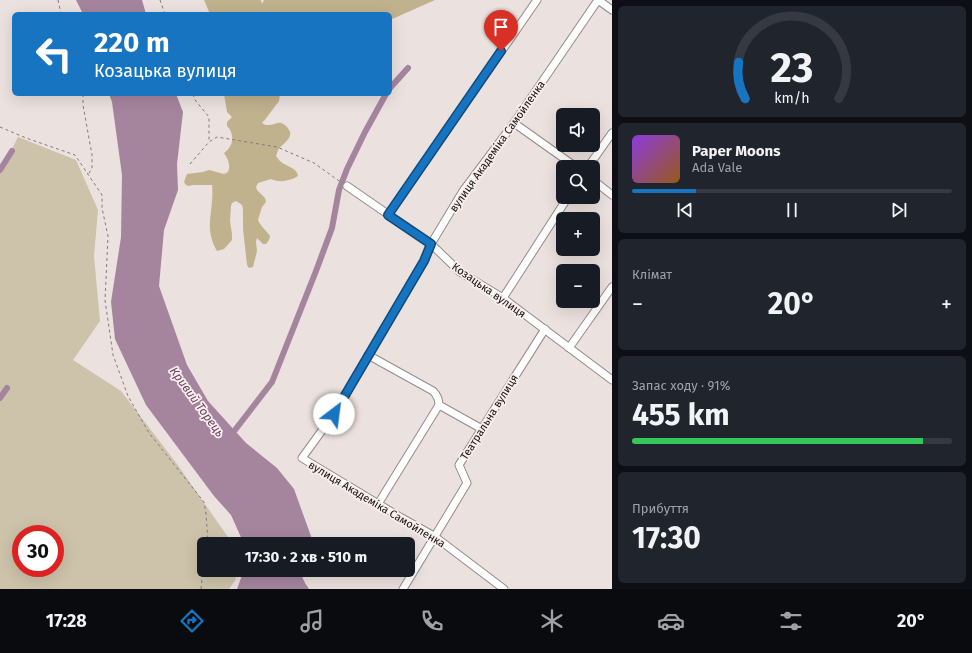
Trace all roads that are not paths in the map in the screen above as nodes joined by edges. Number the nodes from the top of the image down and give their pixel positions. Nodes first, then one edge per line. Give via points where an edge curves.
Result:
1 (537, 0) edge
2 (598, 0) edge
3 (612, 10) edge
4 (514, 123) junction
5 (612, 133) edge
6 (566, 160) edge
7 (593, 160) edge
8 (600, 185) edge
9 (347, 186) dead end
10 (612, 194) edge
11 (563, 204) edge
12 (388, 215) junction
13 (431, 244) junction
14 (612, 288) edge
15 (503, 298) junction
16 (545, 329) junction
17 (569, 348) junction
18 (368, 355) junction
19 (612, 380) edge
20 (440, 405) junction
21 (482, 429) junction
22 (378, 504) junction
23 (434, 536) junction
24 (403, 589) edge
25 (504, 589) edge

1 - 12 street
2 - 3 street
2 - 4 street, вулиця Академіка Самойленка
4 - 6 street
4 - 13 street, вулиця Академіка Самойленка via 463,191
5 - 7 street
8 - 10 street
9 - 12 street, Козацька вулиця
11 - 15 street
12 - 13 street, Козацька вулиця
13 - 15 street, Козацька вулиця via 460,272
13 - 18 street, вулиця Академіка Самойленка via 424,261
14 - 17 street
15 - 16 street, Козацька вулиця
16 - 17 street, Козацька вулиця
16 - 21 street, Театральна вулиця
17 - 19 street, Козацька вулиця
18 - 20 street via 433,391
18 - 22 street, вулиця Академіка Самойленка via 334,414 302,458
20 - 21 street
20 - 22 street
21 - 23 street, Театральна вулиця via 459,466 467,483
22 - 23 street, вулиця Академіка Самойленка
23 - 24 street, Театральна вулиця
23 - 25 street, вулиця Академіка Самойленка

